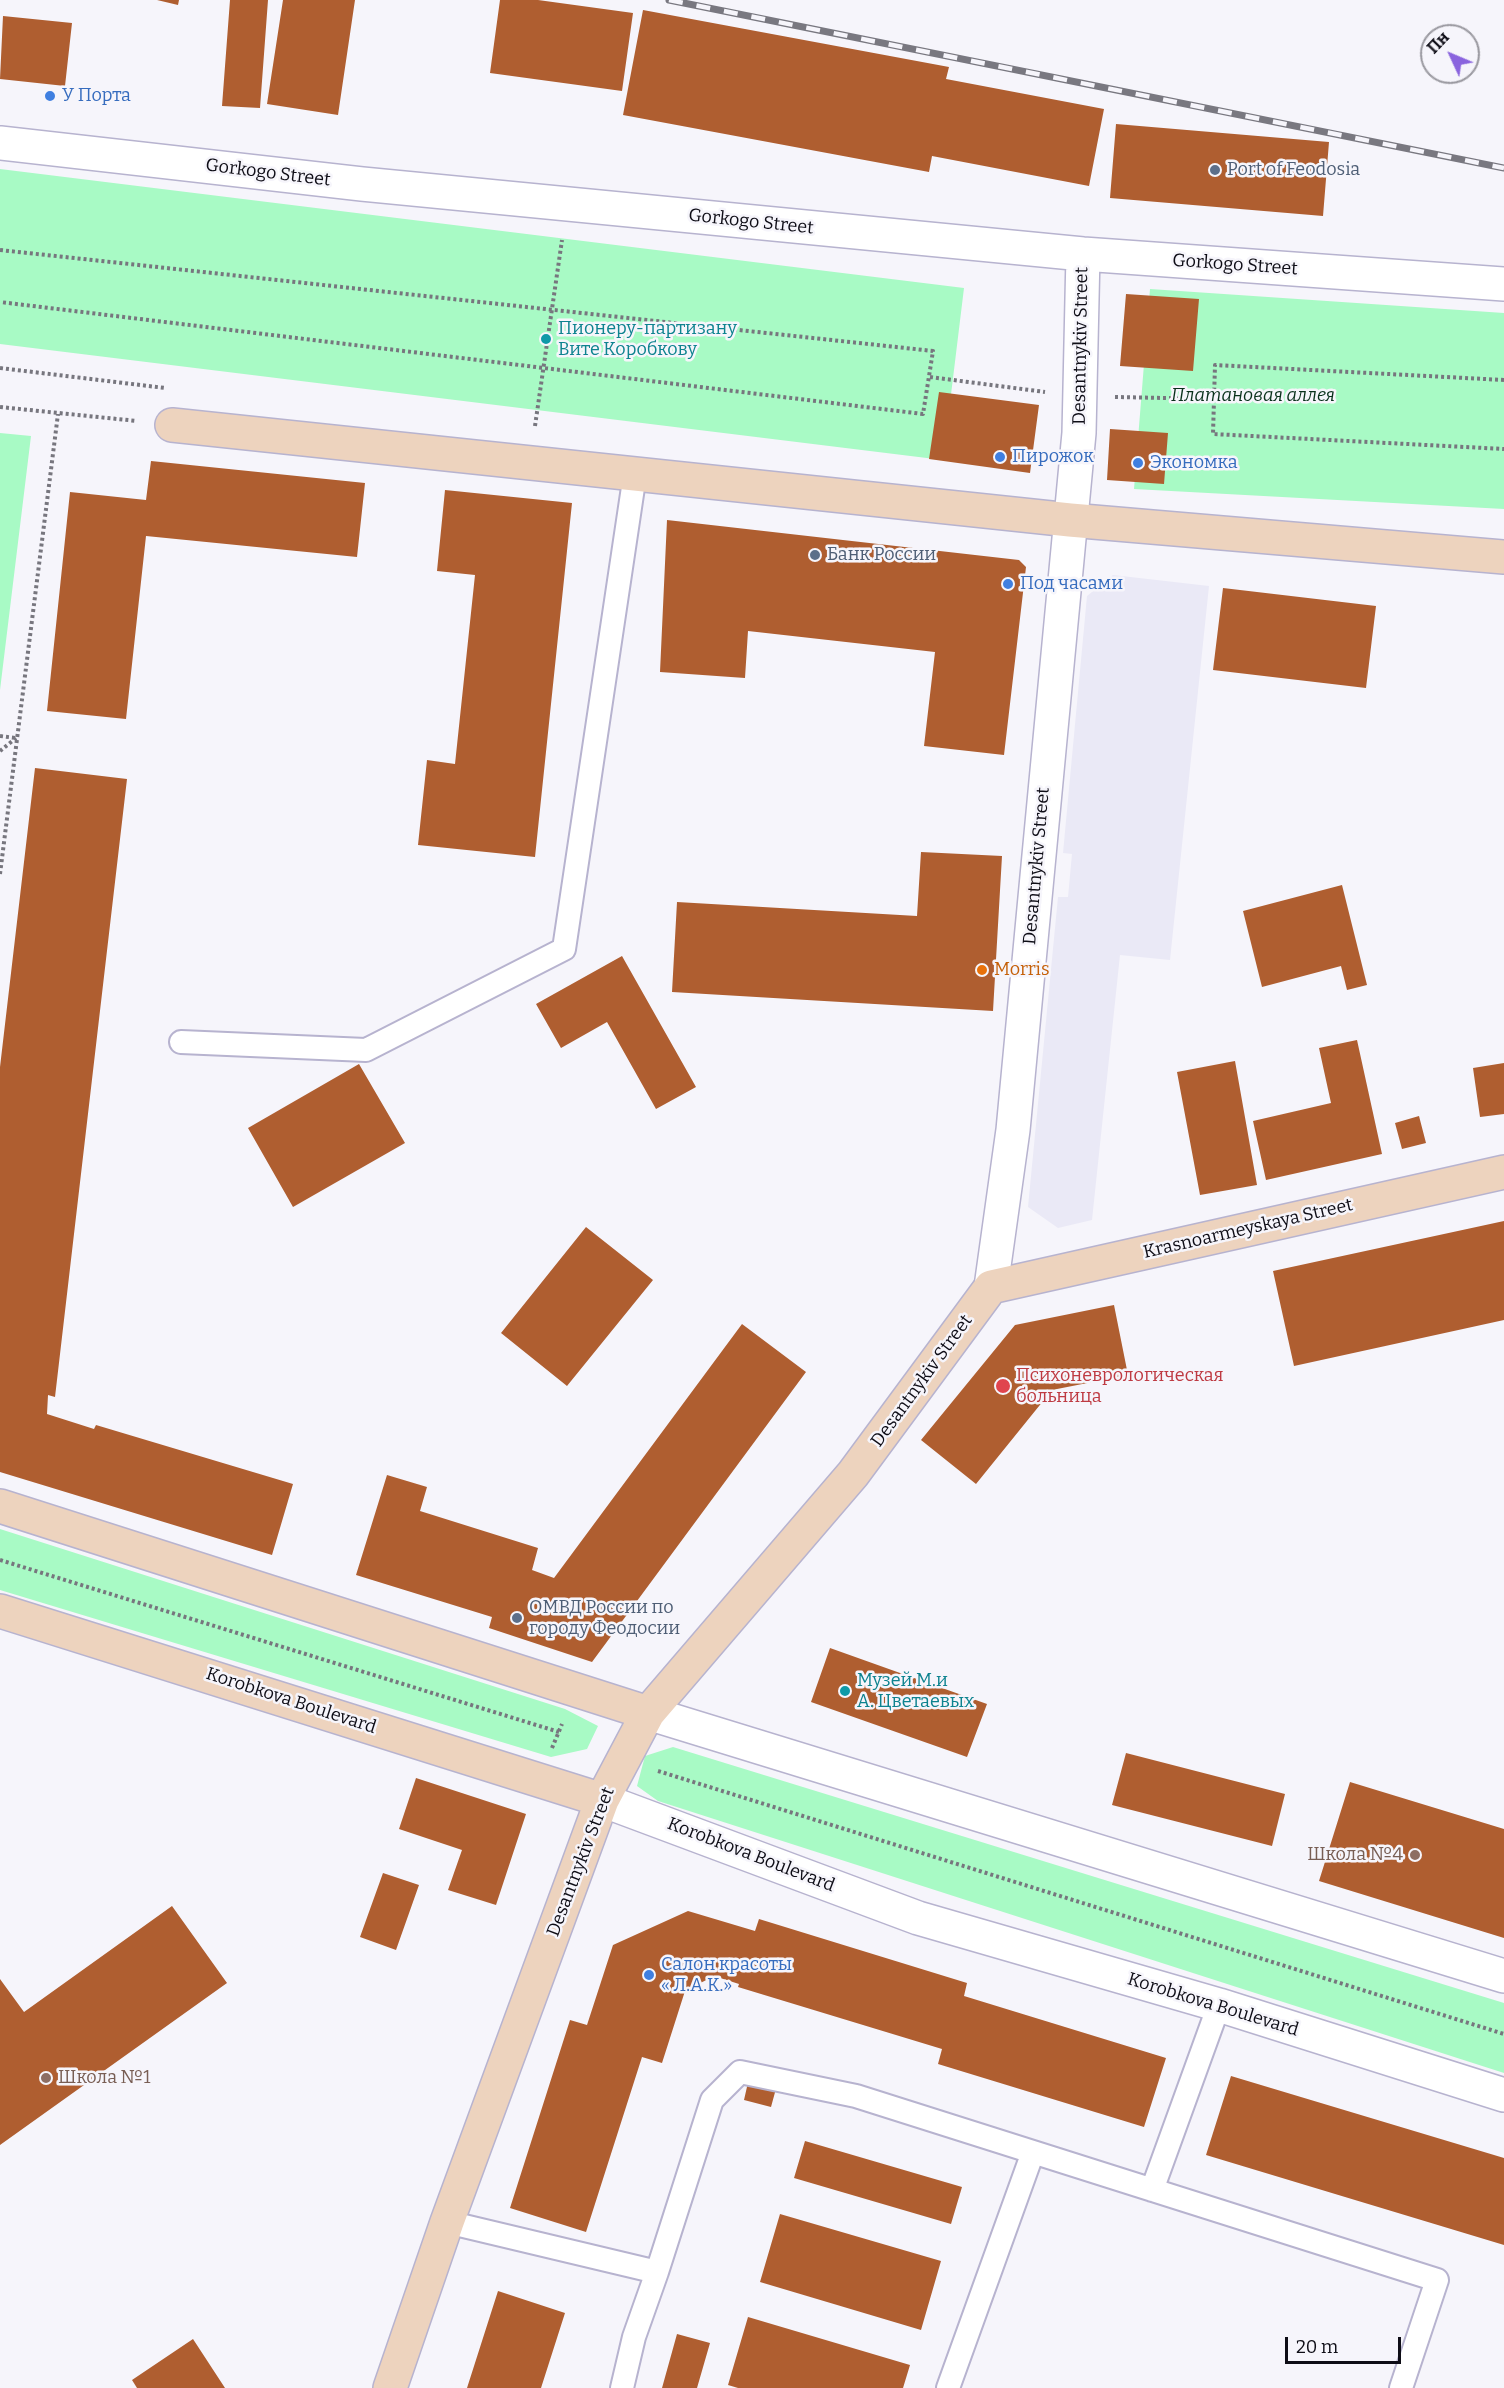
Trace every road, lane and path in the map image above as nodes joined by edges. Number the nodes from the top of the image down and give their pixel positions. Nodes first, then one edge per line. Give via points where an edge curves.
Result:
1 (0, 143) edge
2 (0, 250) edge
3 (560, 252) dead end
4 (1083, 254) junction
5 (1504, 284) edge
6 (0, 302) edge
7 (552, 310) junction
8 (543, 367) junction
9 (930, 377) junction
10 (1504, 380) edge
11 (1080, 397) junction
12 (1128, 397) dead end
13 (1214, 399) junction
14 (537, 402) dead end
15 (0, 407) edge
16 (58, 414) junction
17 (172, 425) joint
18 (1504, 449) edge
19 (635, 474) junction
20 (1070, 520) junction
21 (1504, 558) edge
22 (0, 736) edge
23 (17, 738) junction
24 (0, 751) edge
25 (0, 873) edge
26 (181, 1042) dead end
27 (1504, 1172) edge
28 (991, 1287) junction
29 (0, 1506) edge
30 (0, 1560) edge
31 (0, 1611) edge
32 (577, 1691) junction
33 (648, 1713) junction
34 (559, 1732) junction
35 (658, 1771) dead end
36 (538, 1779) junction
37 (602, 1800) junction
38 (1504, 1976) edge
39 (1219, 2005) junction
40 (1504, 2034) edge
41 (1504, 2095) edge
42 (1033, 2152) junction
43 (1152, 2190) junction
44 (447, 2222) junction
45 (657, 2272) junction
46 (390, 2388) edge
47 (622, 2388) edge
48 (948, 2388) edge
49 (1401, 2388) edge

1 - 4 street, Gorkogo Street via 373,185
2 - 7 path
3 - 7 path
4 - 5 street, Gorkogo Street
4 - 11 street, Desantnykiv Street
6 - 8 path
7 - 8 path
7 - 9 path via 933,351
8 - 9 path via 923,414
8 - 14 path
9 - 11 path
10 - 13 path via 1215,364
11 - 20 street, Desantnykiv Street
12 - 13 path
13 - 18 path via 1213,434
15 - 16 path
16 - 17 path
16 - 23 path
17 - 19 main road
19 - 20 main road
19 - 26 lane via 564,949 366,1050
20 - 21 main road
20 - 28 street, Desantnykiv Street via 1012,1130
22 - 23 path
23 - 24 path
23 - 25 path
27 - 28 main road, Krasnoarmeyskaya Street
28 - 33 main road, Desantnykiv Street via 853,1474
29 - 32 main road
30 - 34 path
31 - 36 main road, Korobkova Boulevard
32 - 33 main road
32 - 34 path
33 - 37 main road, Desantnykiv Street
33 - 38 street
34 - 36 path
35 - 40 path
36 - 37 main road, Korobkova Boulevard
37 - 39 street, Korobkova Boulevard via 918,1918
37 - 44 main road, Desantnykiv Street
39 - 41 street, Korobkova Boulevard
39 - 43 lane
42 - 43 lane
42 - 45 lane via 856,2096 740,2072 712,2100
42 - 48 lane
43 - 49 lane via 1437,2280
44 - 45 lane
44 - 46 main road, Desantnykiv Street
45 - 47 lane via 634,2337

